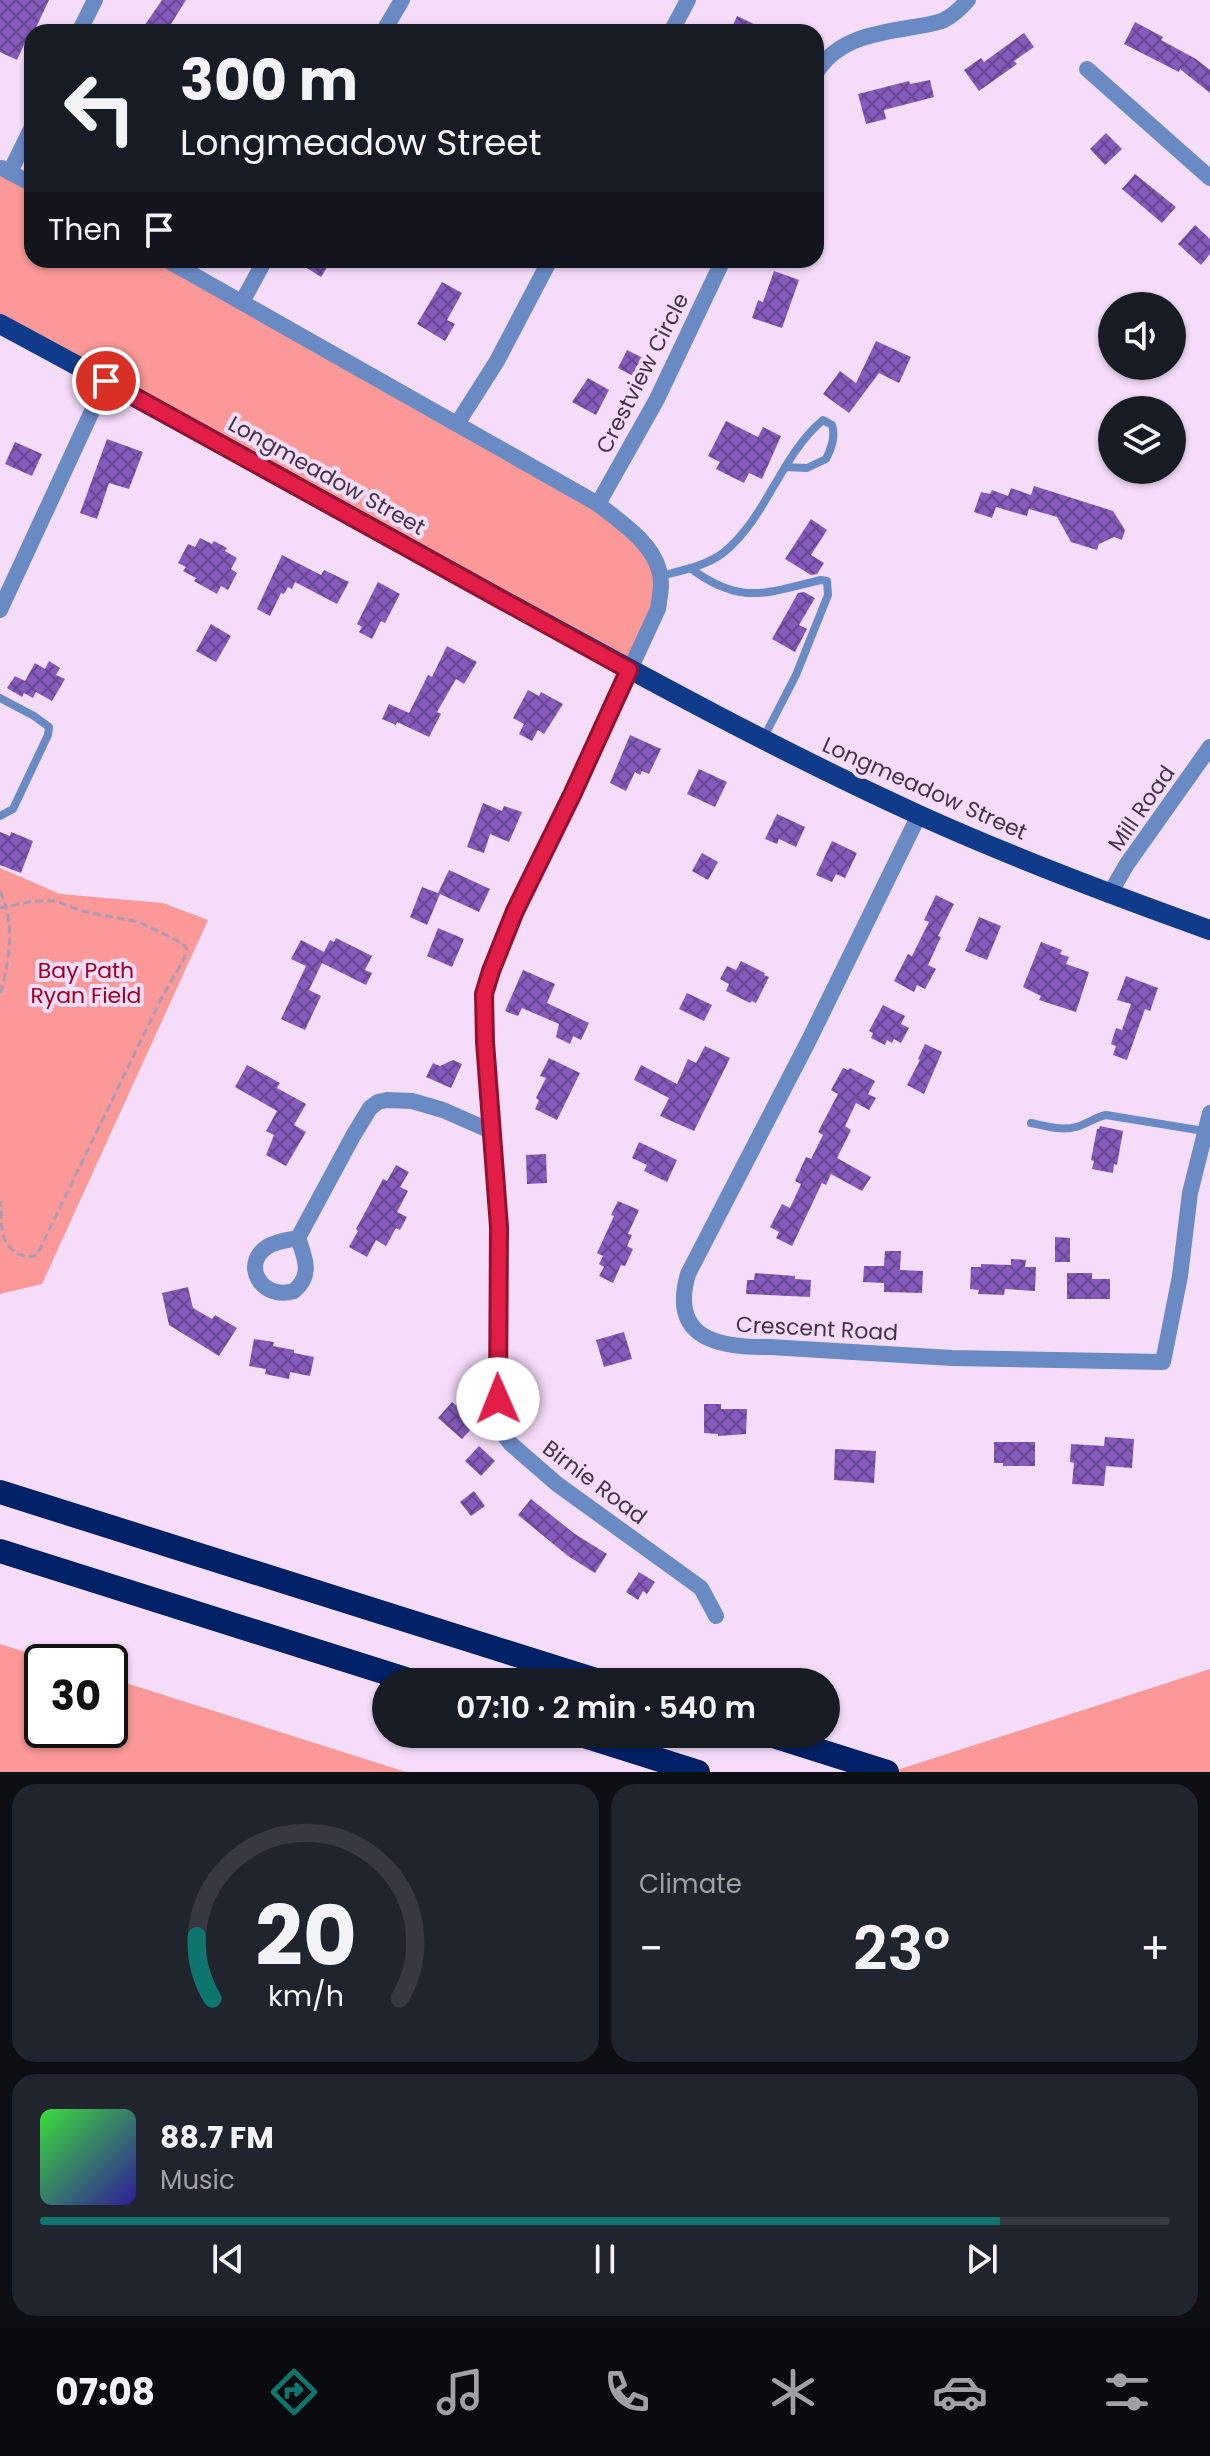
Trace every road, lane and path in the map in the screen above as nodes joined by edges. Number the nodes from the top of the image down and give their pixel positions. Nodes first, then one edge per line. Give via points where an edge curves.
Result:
1 (95, 0) edge
2 (402, 0) edge
3 (688, 0) edge
4 (968, 0) edge
5 (83, 24) edge
6 (388, 24) edge
7 (675, 24) edge
8 (824, 63) edge
9 (1087, 69) dead end
10 (24, 139) edge
11 (5, 169) edge
12 (1210, 178) edge
13 (24, 180) edge
14 (181, 268) edge
15 (261, 268) edge
16 (546, 268) edge
17 (719, 268) edge
18 (242, 302) junction
19 (0, 324) edge
20 (106, 381) junction
21 (457, 424) junction
22 (785, 467) junction
23 (598, 504) junction
24 (690, 568) junction
25 (660, 576) junction
26 (0, 610) edge
27 (629, 670) junction
28 (0, 698) edge
29 (763, 739) junction
30 (1210, 747) edge
31 (919, 815) junction
32 (0, 816) edge
33 (0, 891) edge
34 (1109, 895) junction
35 (7, 906) junction
36 (0, 908) edge
37 (1210, 930) edge
38 (0, 996) edge
39 (1210, 1113) edge
40 (1031, 1123) dead end
41 (1204, 1131) junction
42 (493, 1132) junction
43 (0, 1201) edge
44 (298, 1238) dead end
45 (0, 1492) edge
46 (0, 1551) edge
47 (716, 1616) dead end
48 (372, 1668) edge
49 (558, 1668) edge
50 (622, 1748) edge
51 (811, 1748) edge
52 (698, 1772) edge
53 (887, 1772) edge

1 - 5 street
2 - 6 street
3 - 7 street
4 - 8 street via 939,22 852,41
9 - 12 street
10 - 11 street
11 - 13 street
14 - 18 street
15 - 18 street
16 - 21 street
17 - 23 street, Crestview Circle via 657,399
18 - 21 street
19 - 20 main road, Longmeadow Street
20 - 26 street
20 - 27 main road, Longmeadow Street
21 - 23 street
22 - 22 lane via 807,468 826,459 832,425 823,420 799,443
22 - 24 lane via 744,532 722,554
23 - 25 street via 642,540
24 - 25 lane
24 - 29 lane via 746,594 827,581 828,595 796,675
25 - 27 street via 658,609
27 - 29 main road, Longmeadow Street
27 - 42 street, Birnie Road via 527,885 487,983 484,1021
28 - 32 lane via 49,727 13,809
29 - 31 main road, Longmeadow Street
30 - 34 street, Mill Road
31 - 34 main road, Longmeadow Street
31 - 41 street, Crescent Road via 688,1274 684,1299 696,1330 711,1341 741,1348 1163,1362
33 - 35 path
34 - 37 main road, Longmeadow Street
35 - 36 path
35 - 38 path via 11,937
35 - 43 path via 56,901 139,922 187,949 37,1255 20,1255 4,1239
39 - 41 street, Crescent Road
40 - 41 lane via 1067,1129 1106,1115
42 - 44 street via 412,1101 378,1102 353,1136
42 - 47 street, Birnie Road via 500,1430 571,1495 701,1588
45 - 49 highway
46 - 48 highway
50 - 52 highway
51 - 53 highway

